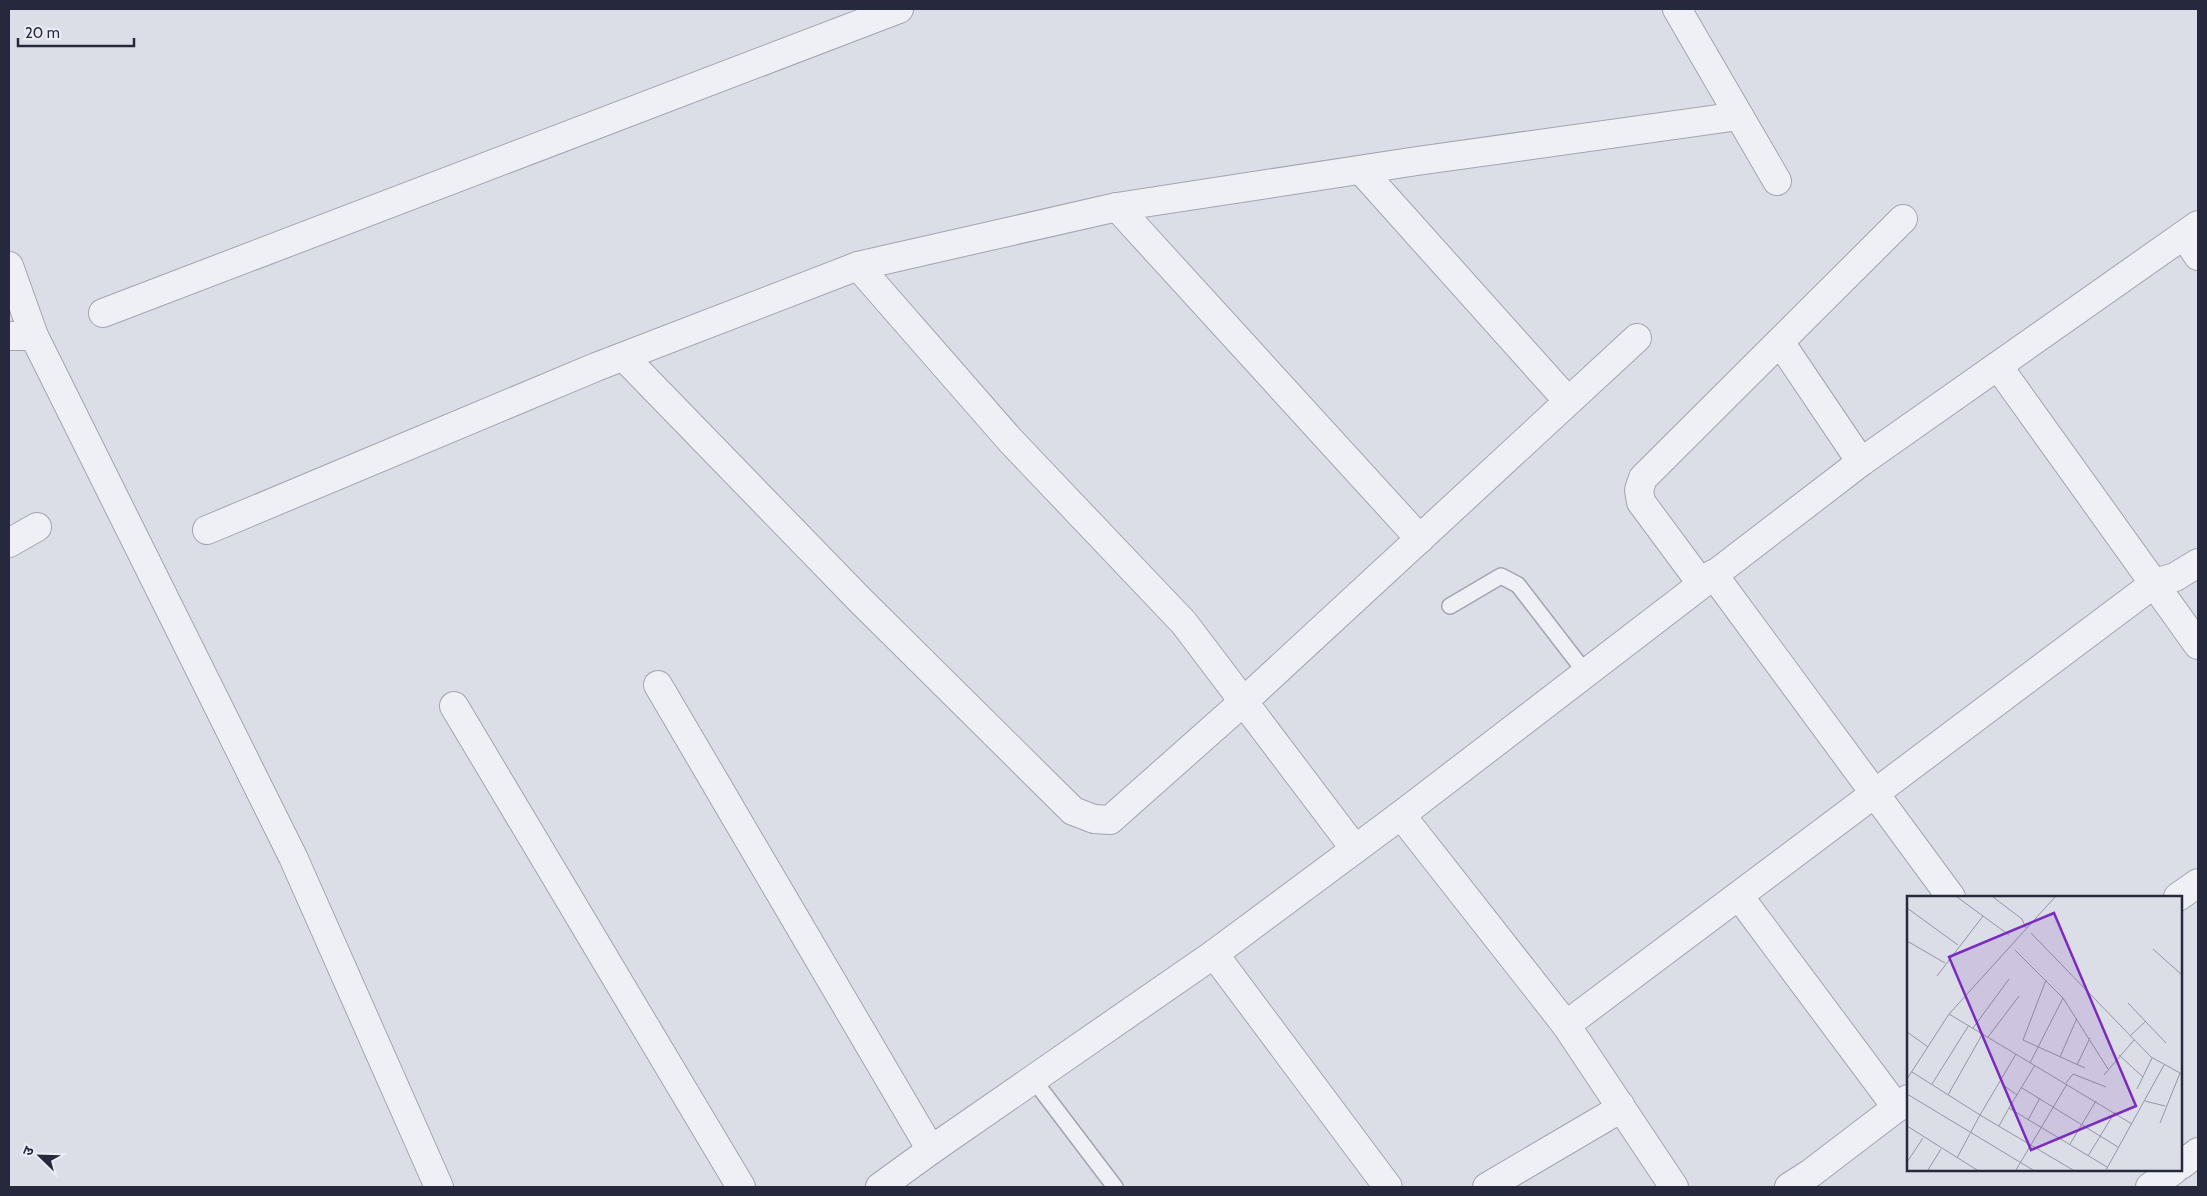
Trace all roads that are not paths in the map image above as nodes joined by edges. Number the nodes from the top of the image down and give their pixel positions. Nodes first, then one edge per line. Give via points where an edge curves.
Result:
1 (899, 9) edge
2 (1677, 9) edge
3 (1739, 116) junction
4 (1362, 170) junction
5 (1776, 181) dead end
6 (1117, 207) junction
7 (1903, 219) dead end
8 (2194, 239) edge
9 (9, 266) edge
10 (858, 266) junction
11 (103, 313) dead end
12 (21, 336) edge
13 (1637, 338) dead end
14 (1780, 342) junction
15 (624, 357) junction
16 (1998, 366) junction
17 (1568, 401) junction
18 (1861, 462) junction
19 (37, 527) dead end
20 (208, 530) dead end
21 (1420, 539) junction
22 (9, 543) edge
23 (2198, 562) edge
24 (1707, 578) junction
25 (2155, 583) junction
26 (1450, 606) dead end
27 (2198, 645) edge
28 (1586, 672) junction
29 (658, 684) dead end
30 (1243, 702) junction
31 (454, 706) dead end
32 (1875, 793) junction
33 (1401, 815) junction
34 (1355, 849) junction
35 (2198, 883) edge
36 (1739, 896) junction
37 (1950, 896) edge
38 (2179, 896) edge
39 (1214, 954) junction
40 (1566, 1025) junction
41 (1033, 1079) junction
42 (1903, 1104) edge
43 (1620, 1105) junction
44 (931, 1150) junction
45 (2198, 1152) edge
46 (2182, 1164) edge
47 (439, 1187) edge
48 (741, 1187) edge
49 (880, 1187) edge
50 (1116, 1187) edge
51 (1388, 1187) edge
52 (1487, 1187) edge
53 (1674, 1187) edge
54 (1789, 1187) edge

1 - 11 street
2 - 3 street
3 - 4 street
3 - 5 street
4 - 6 street
4 - 17 street
6 - 10 street
6 - 21 street
7 - 14 street
8 - 16 street
9 - 12 street
10 - 15 street
10 - 30 street via 1010,440 1184,623
12 - 47 street via 293,857
13 - 17 street
14 - 18 street
14 - 24 street via 1643,478 1639,490 1640,502
15 - 20 street
15 - 30 street via 860,600 1073,811 1094,819 1110,820
16 - 18 street
16 - 25 street
17 - 21 street
18 - 24 street
19 - 22 street
21 - 30 street
23 - 25 street via 2175,577
24 - 28 street
24 - 32 street
25 - 27 street
25 - 32 street
26 - 28 lane via 1501,576 1518,584
28 - 33 street
29 - 44 street
30 - 34 street
31 - 48 street
32 - 36 street
32 - 37 street
33 - 34 street
33 - 40 street
34 - 39 street
35 - 38 street
36 - 40 street
36 - 42 street
39 - 41 street
39 - 51 street
40 - 43 street
41 - 44 street
41 - 50 lane
42 - 54 street
43 - 52 street via 1613,1113
43 - 53 street
44 - 49 street
45 - 46 street

